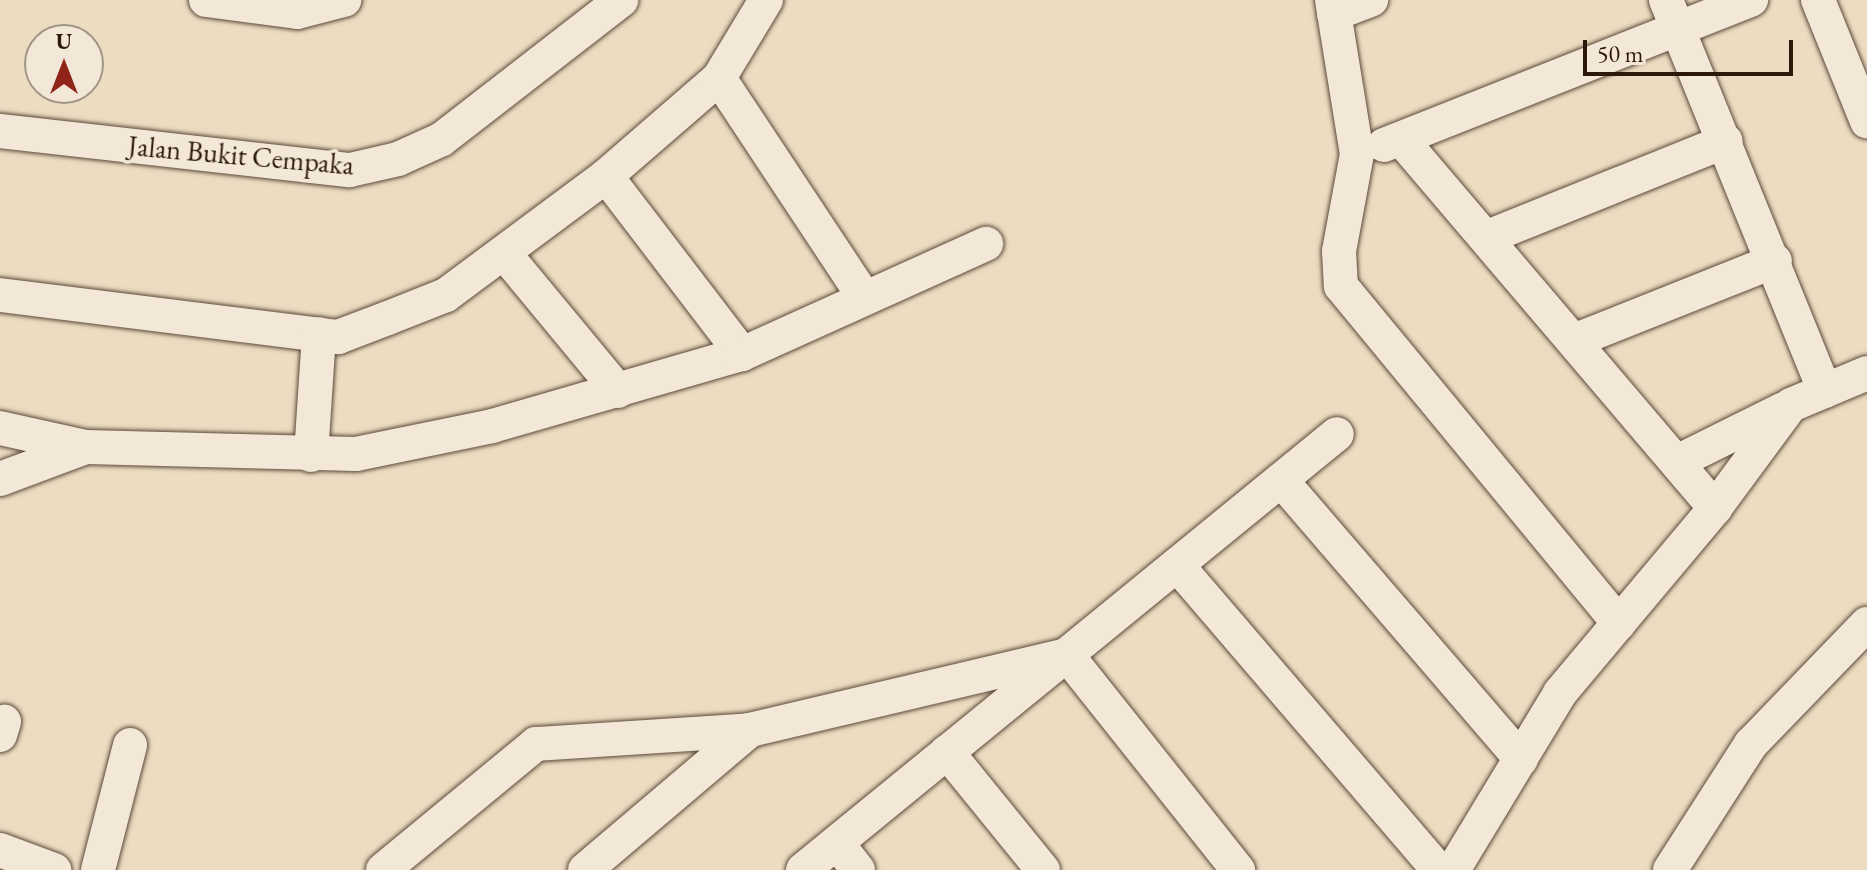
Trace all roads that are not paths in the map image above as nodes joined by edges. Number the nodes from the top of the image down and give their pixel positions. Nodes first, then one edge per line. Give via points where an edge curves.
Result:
1 (206, 0) edge
2 (344, 0) edge
3 (621, 0) edge
4 (766, 0) edge
5 (1371, 0) edge
6 (1751, 0) edge
7 (1818, 0) edge
8 (1333, 7) edge
9 (1672, 14) edge
10 (719, 78) junction
11 (1867, 121) edge
12 (0, 131) edge
13 (1401, 139) junction
14 (1726, 141) junction
15 (1357, 154) junction
16 (606, 176) junction
17 (1490, 236) junction
18 (986, 244) dead end
19 (504, 253) junction
20 (1775, 261) junction
21 (0, 295) edge
22 (864, 297) junction
23 (319, 334) junction
24 (1576, 340) junction
25 (742, 354) junction
26 (1867, 373) edge
27 (618, 391) junction
28 (1825, 391) junction
29 (1791, 405) junction
30 (0, 428) edge
31 (1337, 434) dead end
32 (86, 447) junction
33 (311, 455) junction
34 (1677, 462) junction
35 (0, 479) edge
36 (1281, 480) junction
37 (1715, 508) junction
38 (1177, 565) junction
39 (1619, 623) junction
40 (1867, 624) edge
41 (1067, 655) junction
42 (750, 730) junction
43 (130, 745) dead end
44 (947, 752) junction
45 (1521, 759) junction
46 (837, 843) junction
47 (0, 850) edge
48 (54, 870) edge
49 (98, 870) edge
50 (383, 870) edge
51 (585, 870) edge
52 (803, 870) edge
53 (858, 870) edge
54 (1043, 870) edge
55 (1238, 870) edge
56 (1438, 870) edge
57 (1453, 870) edge
58 (1670, 870) edge

1 - 2 street via 297,12
3 - 12 street, Jalan Bukit Cempaka via 442,139 398,159 350,170
4 - 10 street
5 - 8 street
6 - 9 street
7 - 11 street
8 - 15 street
9 - 13 street
9 - 14 street
10 - 16 street
10 - 22 street
13 - 15 street
13 - 17 street
14 - 17 street
14 - 20 street
15 - 39 street via 1338,262 1349,303
16 - 19 street
16 - 25 street
17 - 24 street
18 - 22 street
19 - 23 street via 446,295 338,337
19 - 27 street
20 - 24 street
20 - 28 street
21 - 23 street
22 - 25 street
23 - 33 street
24 - 34 street
25 - 27 street
26 - 28 street
27 - 33 street via 492,426 356,454
28 - 29 street
29 - 34 street
29 - 37 street
30 - 32 street
31 - 36 street
32 - 33 street
32 - 35 street
34 - 37 street
36 - 38 street
36 - 45 street
37 - 39 street
38 - 41 street
38 - 56 street
39 - 45 street via 1560,693
40 - 58 street via 1751,744
41 - 42 street
41 - 44 street
41 - 55 street
42 - 50 street via 536,744
42 - 51 street
43 - 49 street
44 - 46 street
44 - 54 street
45 - 57 street
46 - 52 street
46 - 53 street
47 - 48 street

